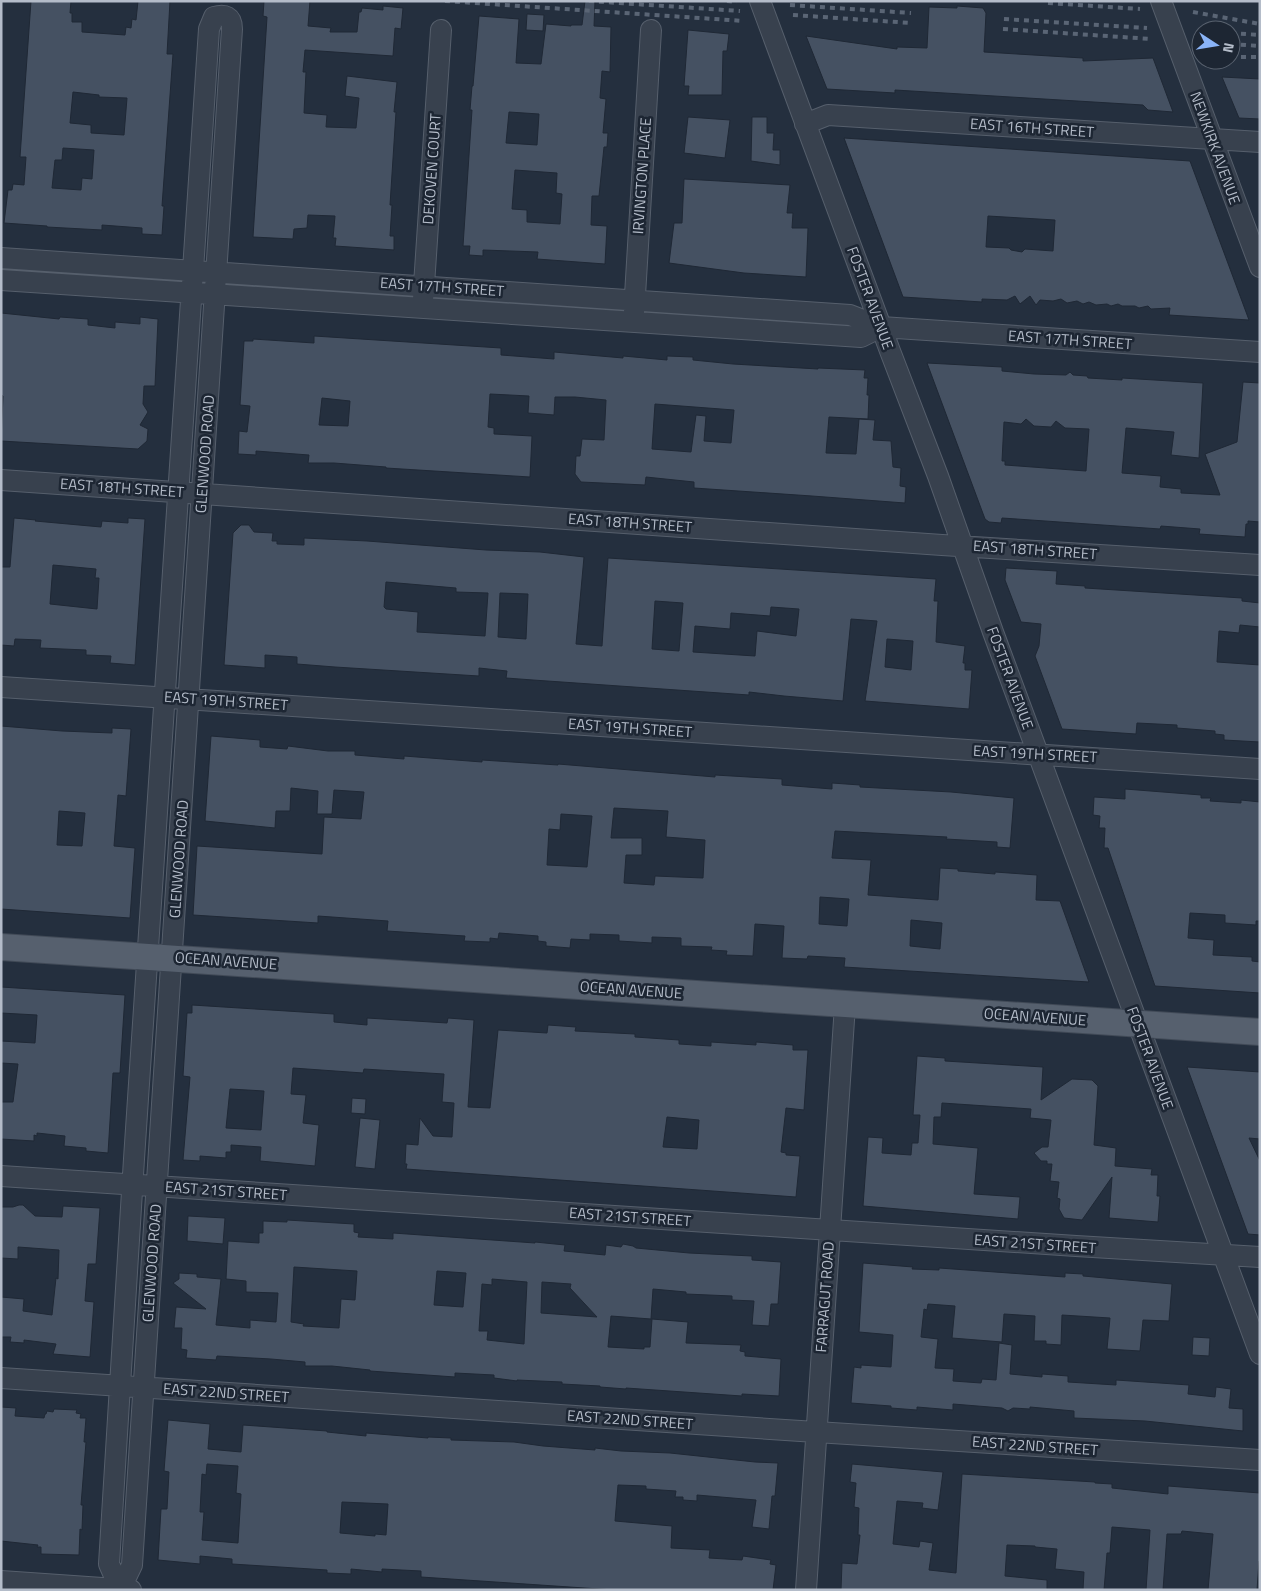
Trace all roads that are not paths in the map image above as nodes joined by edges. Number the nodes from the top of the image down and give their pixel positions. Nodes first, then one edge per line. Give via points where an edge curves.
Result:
1 (760, 1) edge
2 (1161, 1) edge
3 (441, 30) dead end
4 (651, 30) dead end
5 (806, 124) junction
6 (226, 125) junction
7 (203, 126) junction
8 (1212, 140) junction
9 (1260, 142) edge
10 (1, 258) edge
11 (1260, 267) edge
12 (194, 271) junction
13 (217, 272) junction
14 (1, 280) edge
15 (424, 286) junction
16 (192, 293) junction
17 (216, 295) junction
18 (634, 300) junction
19 (423, 308) junction
20 (633, 322) junction
21 (881, 327) junction
22 (1260, 352) edge
23 (1, 480) edge
24 (178, 492) junction
25 (202, 493) junction
26 (964, 546) junction
27 (1260, 565) edge
28 (1, 687) edge
29 (164, 697) junction
30 (189, 699) junction
31 (1038, 754) junction
32 (1260, 769) edge
33 (1, 947) edge
34 (146, 956) junction
35 (172, 958) junction
36 (844, 1005) junction
37 (1138, 1024) junction
38 (1260, 1032) edge
39 (1, 1176) edge
40 (131, 1184) junction
41 (157, 1186) junction
42 (830, 1230) junction
43 (1223, 1255) junction
44 (1260, 1257) edge
45 (1260, 1354) edge
46 (1, 1378) edge
47 (120, 1386) junction
48 (144, 1387) junction
49 (816, 1432) junction
50 (1260, 1460) edge
51 (1, 1581) edge
52 (125, 1589) edge
53 (806, 1590) edge

1 - 5 street, FOSTER AVENUE
2 - 8 street, NEWKIRK AVENUE
3 - 15 street, DEKOVEN COURT
4 - 18 street, IRVINGTON PLACE
5 - 8 street, EAST 16TH STREET via 828,115
5 - 21 street, FOSTER AVENUE
6 - 7 street
6 - 7 street, GLENWOOD ROAD via 232,24 227,16 222,15 214,17 209,28
6 - 13 street, GLENWOOD ROAD
7 - 12 street, GLENWOOD ROAD
8 - 9 street, EAST 16TH STREET
8 - 11 street, NEWKIRK AVENUE
10 - 12 street, EAST 17TH STREET
12 - 13 street, EAST 17TH STREET
12 - 16 street, GLENWOOD ROAD
13 - 15 street, EAST 17TH STREET
13 - 17 street, GLENWOOD ROAD
14 - 16 street, EAST 17TH STREET
15 - 18 street, EAST 17TH STREET
15 - 19 street, DEKOVEN COURT
16 - 17 street, EAST 17TH STREET
16 - 24 street, GLENWOOD ROAD
17 - 19 street, EAST 17TH STREET
17 - 25 street, GLENWOOD ROAD
18 - 20 street, IRVINGTON PLACE
18 - 21 street, EAST 17TH STREET via 850,314
19 - 20 street, EAST 17TH STREET
20 - 21 street, EAST 17TH STREET via 861,337
21 - 22 street, EAST 17TH STREET
21 - 26 street, FOSTER AVENUE
23 - 24 street, EAST 18TH STREET
24 - 25 street, EAST 18TH STREET
24 - 29 street, GLENWOOD ROAD
25 - 26 street, EAST 18TH STREET
25 - 30 street, GLENWOOD ROAD
26 - 27 street, EAST 18TH STREET
26 - 31 street, FOSTER AVENUE
28 - 29 street, EAST 19TH STREET
29 - 30 street, EAST 19TH STREET
29 - 34 street, GLENWOOD ROAD
30 - 31 street, EAST 19TH STREET
30 - 35 street, GLENWOOD ROAD
31 - 32 street, EAST 19TH STREET
31 - 37 street, FOSTER AVENUE
33 - 34 main road, OCEAN AVENUE
34 - 35 main road, OCEAN AVENUE
34 - 40 street, GLENWOOD ROAD
35 - 36 main road, OCEAN AVENUE
35 - 41 street, GLENWOOD ROAD
36 - 37 main road, OCEAN AVENUE
36 - 42 street, FARRAGUT ROAD
37 - 38 main road, OCEAN AVENUE
37 - 43 street, FOSTER AVENUE
39 - 40 street, EAST 21ST STREET
40 - 41 street, EAST 21ST STREET
40 - 47 street, GLENWOOD ROAD
41 - 42 street, EAST 21ST STREET
41 - 48 street, GLENWOOD ROAD
42 - 43 street, EAST 21ST STREET
42 - 49 street, FARRAGUT ROAD
43 - 44 street, EAST 21ST STREET
43 - 45 street, FOSTER AVENUE
46 - 47 street, EAST 22ND STREET
47 - 48 street, EAST 22ND STREET
47 - 52 street, GLENWOOD ROAD via 109,1564
48 - 49 street, EAST 22ND STREET
48 - 52 street, GLENWOOD ROAD via 132,1565
49 - 50 street, EAST 22ND STREET
49 - 53 street, FARRAGUT ROAD
51 - 52 street

